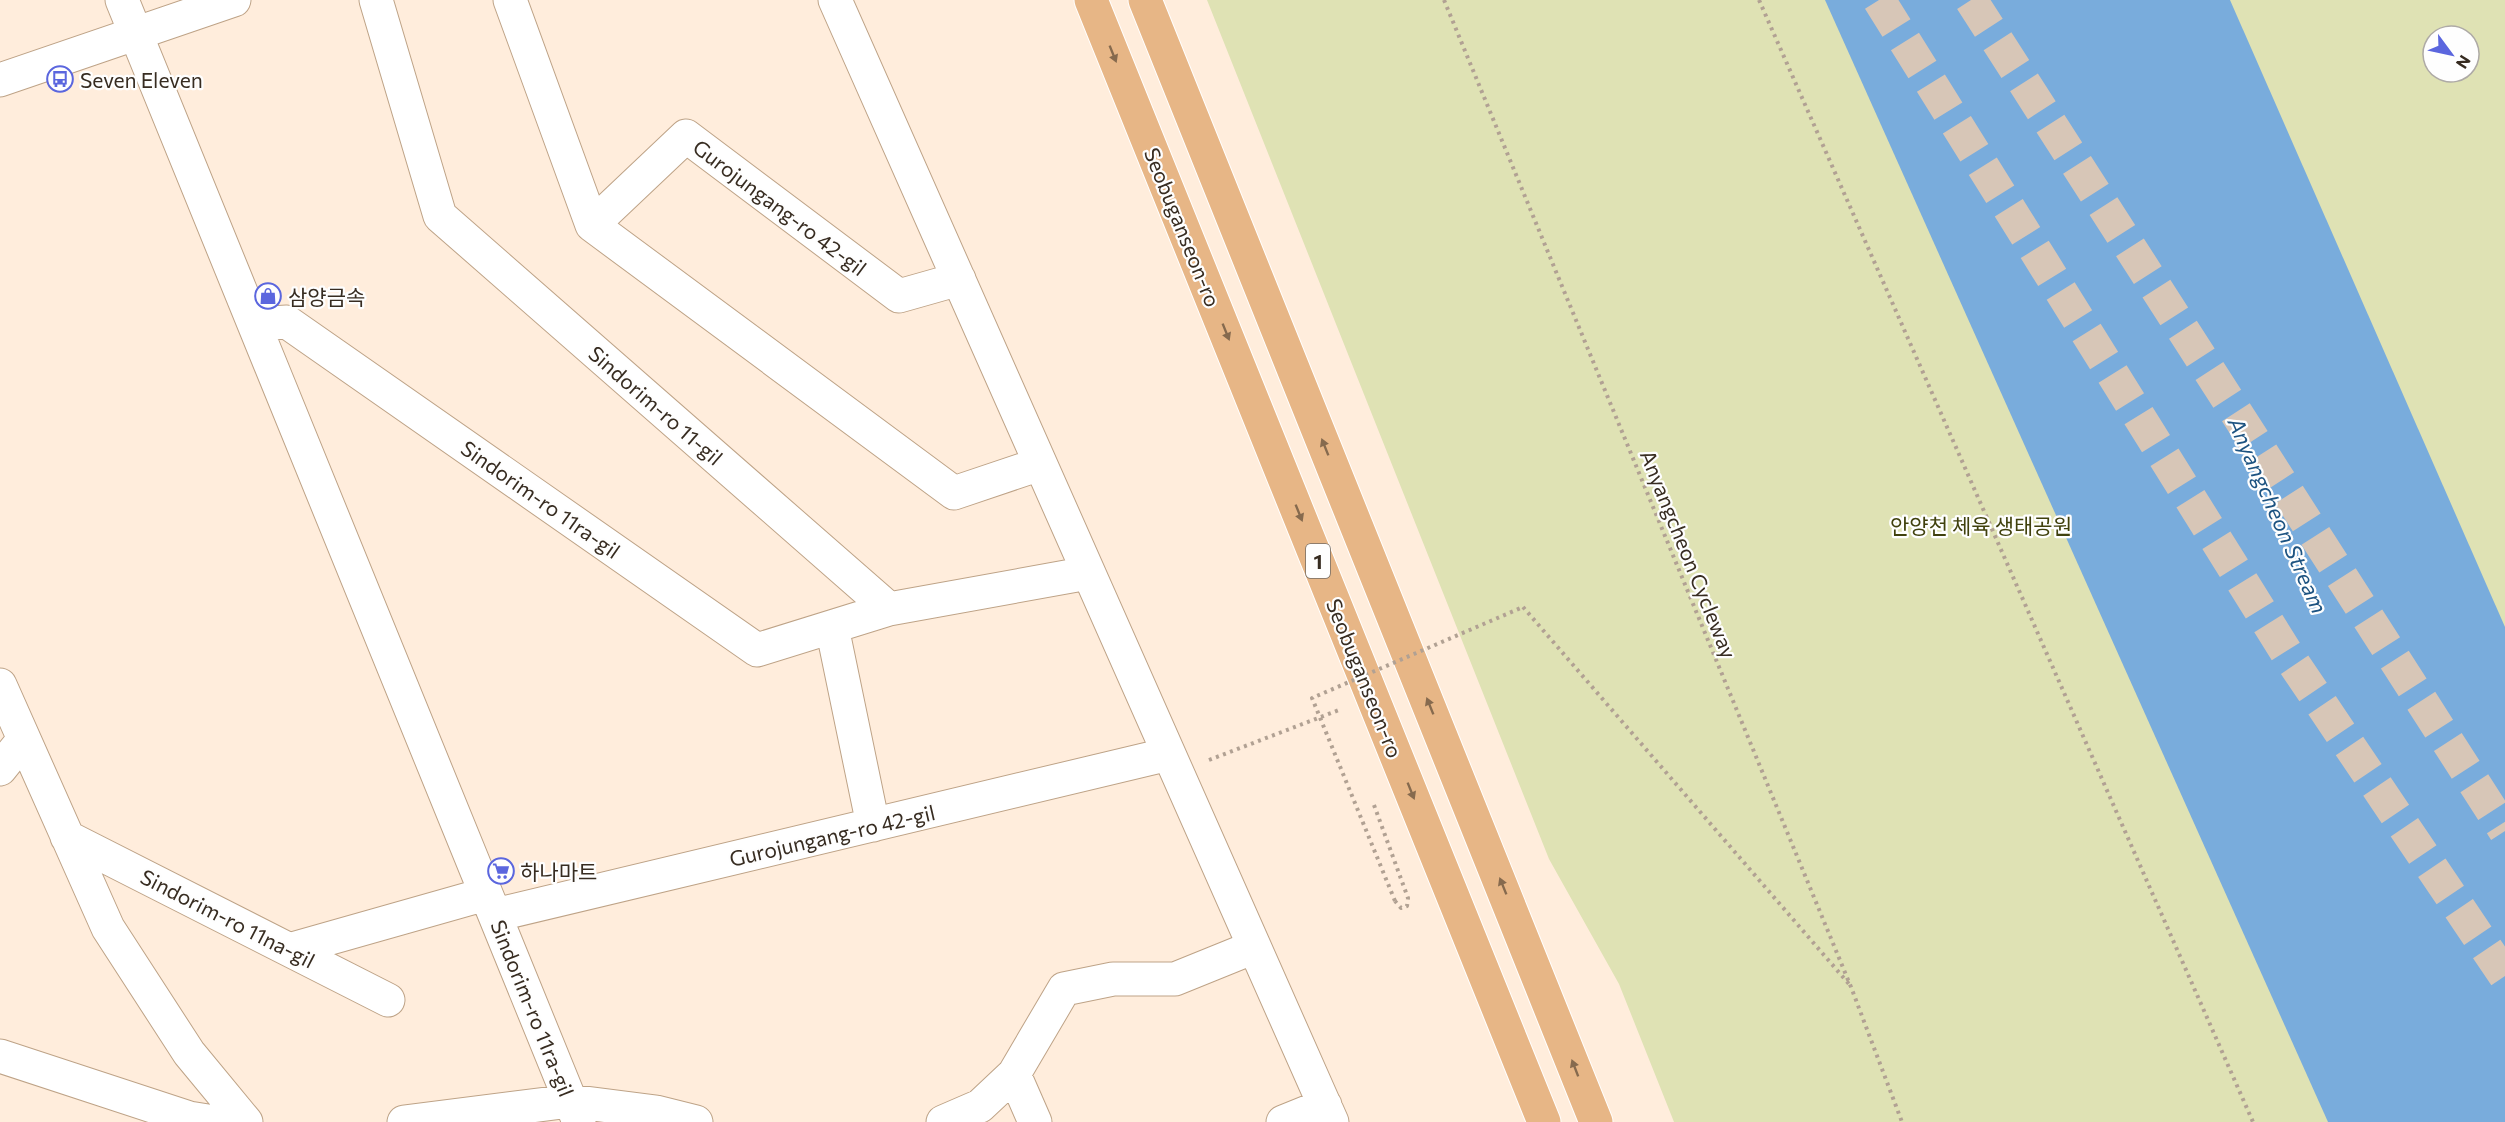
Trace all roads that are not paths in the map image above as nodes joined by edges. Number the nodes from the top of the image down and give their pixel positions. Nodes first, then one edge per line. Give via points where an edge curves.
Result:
1 (122, 0) edge
2 (234, 0) edge
3 (376, 0) edge
4 (510, 0) edge
5 (835, 0) edge
6 (1092, 0) edge
7 (1145, 0) edge
8 (137, 34) junction
9 (0, 80) edge
10 (592, 225) junction
11 (959, 279) junction
12 (255, 324) junction
13 (1040, 464) junction
14 (1088, 573) junction
15 (889, 609) junction
16 (832, 627) junction
17 (0, 685) edge
18 (24, 739) junction
19 (1173, 763) junction
20 (0, 769) edge
21 (873, 825) junction
22 (67, 837) junction
23 (490, 905) junction
24 (1254, 947) junction
25 (292, 950) junction
26 (388, 1000) dead end
27 (0, 1056) edge
28 (1014, 1074) junction
29 (575, 1112) edge
30 (1328, 1114) edge
31 (214, 1122) edge
32 (246, 1122) edge
33 (404, 1122) edge
34 (696, 1122) edge
35 (943, 1122) edge
36 (1035, 1122) edge
37 (1283, 1122) edge
38 (1545, 1122) edge
39 (1596, 1122) edge

1 - 8 street, Sindorim-ro 11ra-gil
2 - 8 street
3 - 15 street, Sindorim-ro 11-gil via 440,216
4 - 10 street
5 - 11 street
6 -> 38 main road, Seobuganseon-ro / 1
39 -> 7 main road
8 - 9 street
8 - 12 street, Sindorim-ro 11ra-gil
10 - 11 street, Gurojungang-ro 42-gil via 686,136 899,296
10 - 13 street via 954,493
11 - 13 street
12 - 16 street, Sindorim-ro 11ra-gil via 287,322 757,650
12 - 23 street, Sindorim-ro 11ra-gil
13 - 14 street
14 - 15 street
14 - 19 street
15 - 16 street, Sindorim-ro 11ra-gil
16 - 21 street
17 - 18 street
18 - 20 street
18 - 22 street
19 - 21 street, Gurojungang-ro 42-gil
19 - 24 street
21 - 23 street, Gurojungang-ro 42-gil
22 - 25 street, Sindorim-ro 11na-gil
22 - 32 street via 108,928 189,1053
23 - 25 street, Sindorim-ro 11ra-gil
23 - 29 street, Sindorim-ro 11ra-gil
24 - 28 street via 1175,979 1113,979 1064,989
24 - 30 street
25 - 26 street, Sindorim-ro 11na-gil
27 - 31 street via 189,1118
28 - 35 street via 980,1106
28 - 36 street
29 - 33 street
29 - 34 street via 656,1112
30 - 37 street

